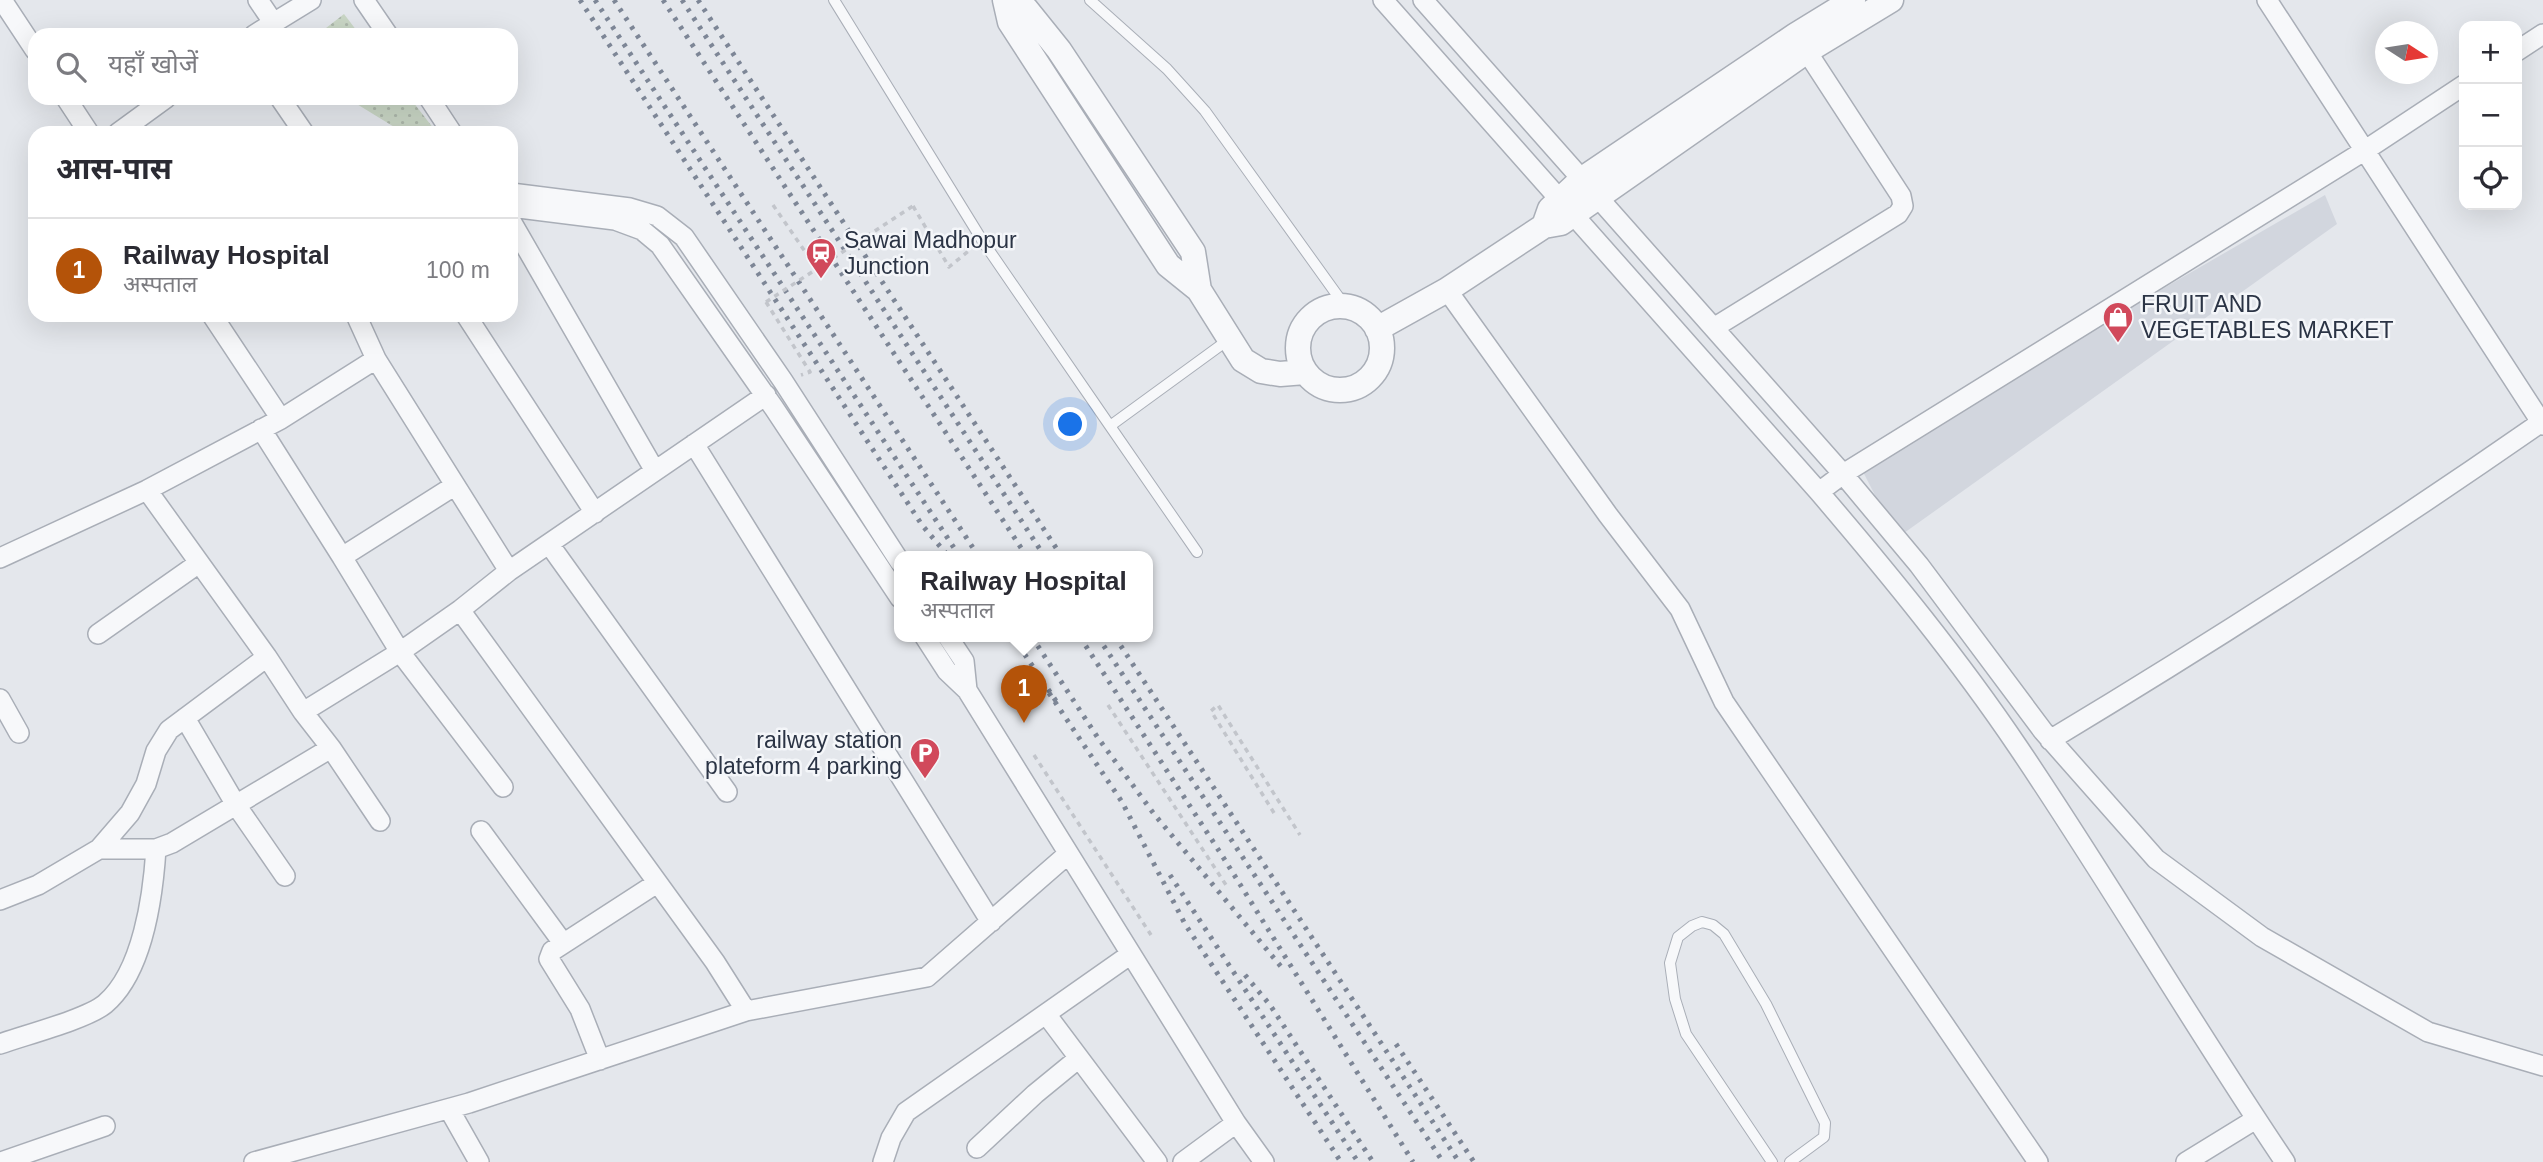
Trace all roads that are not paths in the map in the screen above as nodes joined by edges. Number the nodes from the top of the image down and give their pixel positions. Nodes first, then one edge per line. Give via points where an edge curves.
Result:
1 (2, 0) edge
2 (258, 0) edge
3 (311, 0) edge
4 (365, 0) edge
5 (834, 0) edge
6 (1007, 0) edge
7 (1090, 0) edge
8 (1383, 0) edge
9 (1423, 0) edge
10 (1853, 0) edge
11 (1891, 0) edge
12 (2267, 0) edge
13 (273, 22) junction
14 (264, 28) edge
15 (383, 28) edge
16 (2543, 34) edge
17 (28, 39) edge
18 (1801, 43) junction
19 (2522, 48) edge
20 (2459, 88) edge
21 (71, 105) edge
22 (156, 105) edge
23 (285, 105) edge
24 (434, 105) edge
25 (84, 126) edge
26 (128, 126) edge
27 (298, 126) edge
28 (447, 126) edge
29 (2364, 151) junction
30 (1589, 189) junction
31 (518, 194) edge
32 (1567, 207) junction
33 (518, 208) edge
34 (518, 233) edge
35 (1447, 290) junction
36 (1345, 306) junction
37 (217, 322) edge
38 (359, 322) edge
39 (471, 322) edge
40 (1715, 327) junction
41 (1377, 329) junction
42 (1229, 340) junction
43 (376, 359) junction
44 (1305, 372) junction
45 (766, 395) junction
46 (281, 419) junction
47 (2542, 423) edge
48 (1110, 426) junction
49 (261, 429) junction
50 (694, 444) junction
51 (655, 471) junction
52 (1843, 474) junction
53 (454, 486) junction
54 (147, 490) junction
55 (1819, 492) junction
56 (595, 513) junction
57 (549, 544) junction
58 (1197, 552) dead end
59 (894, 553) edge
60 (342, 557) junction
61 (0, 558) edge
62 (199, 564) junction
63 (509, 571) junction
64 (894, 589) edge
65 (460, 610) junction
66 (98, 634) dead end
67 (928, 642) edge
68 (951, 642) edge
69 (400, 652) junction
70 (267, 657) junction
71 (967, 690) junction
72 (0, 699) edge
73 (303, 712) junction
74 (185, 718) junction
75 (19, 733) dead end
76 (2047, 736) junction
77 (2018, 747) junction
78 (331, 748) junction
79 (503, 787) dead end
80 (727, 792) dead end
81 (236, 806) junction
82 (380, 821) dead end
83 (481, 831) dead end
84 (99, 849) junction
85 (156, 849) junction
86 (1068, 854) junction
87 (285, 876) dead end
88 (657, 883) junction
89 (0, 900) edge
90 (991, 922) junction
91 (563, 943) junction
92 (1131, 954) junction
93 (746, 1011) junction
94 (1046, 1014) junction
95 (0, 1044) edge
96 (1079, 1058) junction
97 (600, 1060) junction
98 (2543, 1066) edge
99 (449, 1109) junction
100 (2256, 1119) junction
101 (1236, 1123) junction
102 (105, 1126) dead end
103 (977, 1148) dead end
104 (1147, 1158) edge
105 (1, 1162) edge
106 (254, 1162) edge
107 (479, 1162) edge
108 (884, 1162) edge
109 (1183, 1162) edge
110 (1264, 1162) edge
111 (1772, 1162) edge
112 (1790, 1162) edge
113 (2038, 1162) edge
114 (2186, 1162) edge
115 (2286, 1162) edge

1 - 17 street
2 - 13 street
3 - 13 street
4 - 15 street
5 - 48 lane via 982,240
6 - 42 street via 1026,9 1059,50 1193,252 1199,290
7 - 36 lane via 1167,69 1205,111
8 - 32 street
9 - 30 street
10 - 18 street
11 - 18 street
12 - 29 street
13 - 14 street
16 - 19 street
18 - 30 street
18 - 40 street via 1903,206 1898,214
20 - 29 street
21 - 25 street
22 - 26 street
23 - 27 street
24 - 28 street
29 - 47 street
29 - 52 street
30 - 32 street
30 - 40 street
31 - 59 street via 630,208 657,216 684,237
32 - 35 street via 1550,209 1544,226
32 - 55 street
33 - 45 street via 615,220 642,230 682,274
34 - 51 street
35 - 41 street
35 - 113 street via 1680,609 1724,702
36 - 41 street via 1358,310
36 - 44 street via 1331,307 1308,320 1298,345
37 - 46 street
38 - 43 street
39 - 56 street
40 - 52 street
41 - 44 street via 1381,357 1376,370 1360,384 1341,390 1327,388
42 - 44 street via 1243,360 1261,371
42 - 48 lane
43 - 46 street
43 - 53 street
45 - 50 street
45 - 64 street
46 - 49 street
47 - 76 street via 2156,676
48 - 58 lane
49 - 54 street
49 - 60 street
50 - 51 street
50 - 90 street
51 - 56 street
52 - 55 street
52 - 76 street via 1919,565
53 - 60 street
53 - 63 street
54 - 61 street
54 - 62 street
55 - 77 street via 1951,654
56 - 57 street
57 - 63 street
57 - 80 street
60 - 69 street
62 - 66 street
62 - 70 street
63 - 65 street
65 - 69 street
65 - 88 street
67 - 71 street via 947,671
68 - 71 street via 964,661
69 - 73 street
69 - 79 street
70 - 73 street
70 - 74 street
71 - 86 street
72 - 75 street
73 - 78 street
74 - 81 street
74 - 84 street via 169,730 130,813
76 - 77 street
76 - 98 street via 2156,859 2262,937 2428,1032
77 - 100 street
78 - 81 street
78 - 82 street
81 - 85 street
81 - 87 street
83 - 91 street
84 - 85 street
84 - 89 street via 38,885
85 - 95 street via 154,885 141,938 115,994 89,1013
86 - 90 street
86 - 92 street
88 - 91 street
88 - 93 street
90 - 93 street via 927,977
91 - 97 street via 549,959 580,1009
92 - 94 street
92 - 101 street
93 - 97 street
94 - 96 street
94 - 108 street via 906,1112
96 - 103 street
96 - 104 street
97 - 99 street
99 - 106 street
99 - 107 street
100 - 114 street
100 - 115 street
101 - 109 street
101 - 110 street
102 - 105 street
111 - 112 lane via 1686,1034 1675,999 1670,964 1678,937 1702,922 1724,934 1766,1004 1825,1123 1825,1137

